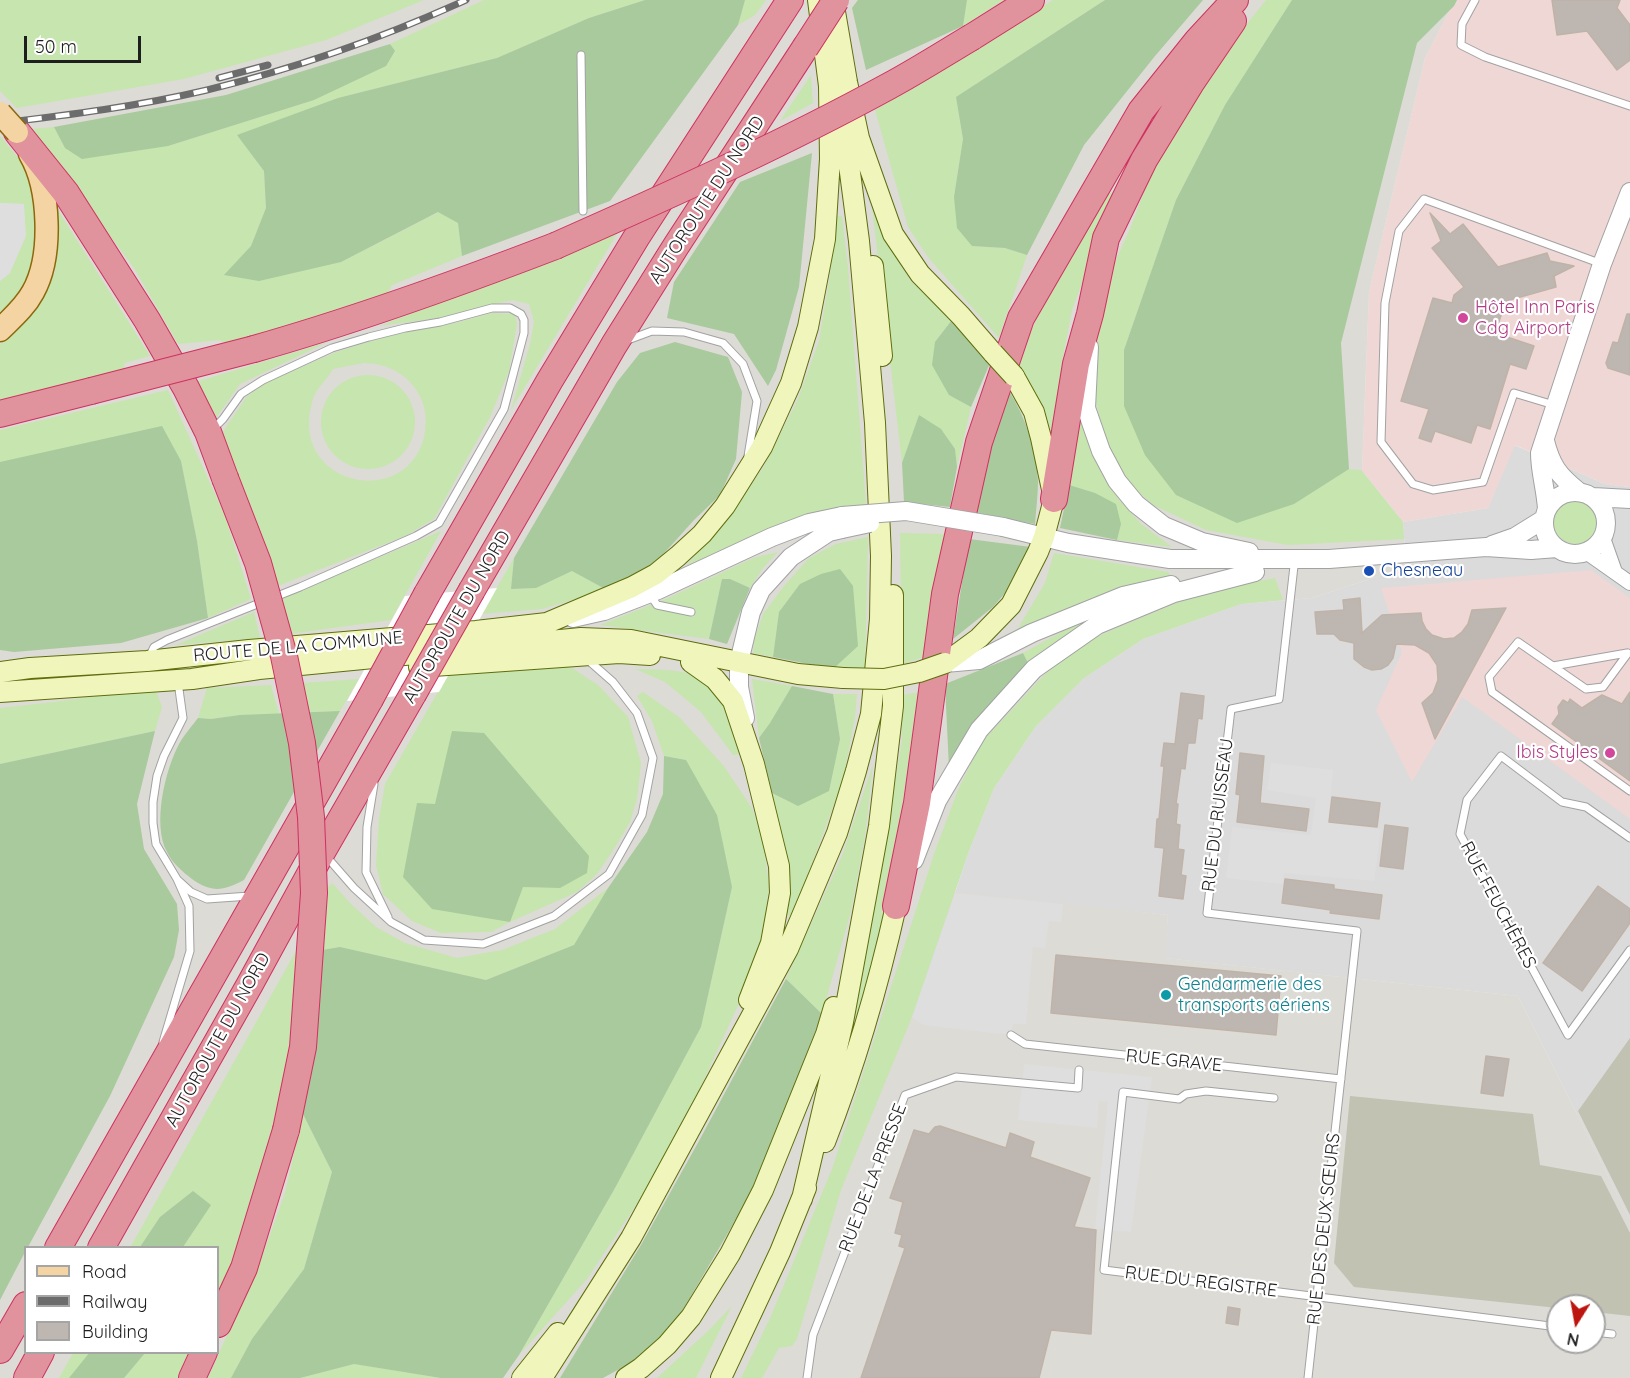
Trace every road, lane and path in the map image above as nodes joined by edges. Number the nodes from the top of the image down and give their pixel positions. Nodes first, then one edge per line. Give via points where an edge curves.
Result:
1 (790, 0) edge
2 (818, 0) edge
3 (835, 0) edge
4 (1031, 0) edge
5 (1235, 0) edge
6 (1247, 0) edge
7 (1474, 0) edge
8 (581, 55) dead end
9 (829, 86) junction
10 (1630, 106) edge
11 (0, 113) edge
12 (17, 132) junction
13 (860, 138) junction
14 (1630, 192) edge
15 (583, 211) dead end
16 (1602, 264) junction
17 (1090, 314) junction
18 (0, 330) edge
19 (614, 345) junction
20 (1555, 405) junction
21 (0, 414) edge
22 (208, 432) junction
23 (1544, 439) junction
24 (746, 474) junction
25 (1585, 494) junction
26 (1053, 499) junction
27 (1630, 499) edge
28 (1630, 505) edge
29 (1546, 514) junction
30 (842, 522) junction
31 (1605, 531) junction
32 (1044, 537) junction
33 (1486, 547) junction
34 (1557, 548) junction
35 (1586, 552) junction
36 (1289, 563) junction
37 (1255, 572) junction
38 (1615, 573) junction
39 (1630, 584) edge
40 (650, 594) junction
41 (691, 612) dead end
42 (547, 623) junction
43 (1629, 652) edge
44 (581, 656) junction
45 (713, 656) junction
46 (147, 661) junction
47 (692, 662) junction
48 (739, 662) junction
49 (945, 663) junction
50 (0, 665) edge
51 (1552, 666) junction
52 (30, 668) junction
53 (0, 672) edge
54 (185, 679) junction
55 (0, 692) edge
56 (385, 745) junction
57 (754, 764) junction
58 (1630, 791) edge
59 (1630, 838) edge
60 (322, 852) junction
61 (177, 879) junction
62 (868, 890) junction
63 (258, 895) junction
64 (896, 906) junction
65 (391, 922) junction
66 (1630, 950) edge
67 (1011, 1035) dead end
68 (724, 1067) junction
69 (1079, 1070) dead end
70 (1341, 1079) junction
71 (150, 1084) junction
72 (1274, 1098) dead end
73 (802, 1199) junction
74 (631, 1238) junction
75 (59, 1246) edge
76 (102, 1246) edge
77 (1317, 1296) junction
78 (24, 1308) edge
79 (219, 1322) edge
80 (1546, 1325) edge
81 (1606, 1333) edge
82 (1612, 1334) dead end
83 (0, 1350) edge
84 (40, 1354) edge
85 (204, 1354) edge
86 (27, 1378) edge
87 (192, 1378) edge
88 (522, 1378) edge
89 (542, 1378) edge
90 (626, 1378) edge
91 (721, 1378) edge
92 (807, 1378) edge
93 (1308, 1378) edge

1 - 63 highway, AUTOROUTE DU NORD, bridge via 636,238 550,380
2 - 9 main road
3 - 13 main road
3 - 19 highway, AUTOROUTE DU NORD, bridge
4 - 21 highway, bridge via 890,86 780,143 555,246 349,320 254,349
5 - 64 highway via 1141,111 1021,318 979,442 945,594 916,803
6 - 17 highway via 1144,160 1106,238
7 - 10 lane via 1462,24 1461,45 1485,57
8 - 15 lane
9 - 24 main road via 825,239 808,327 791,383
9 - 68 main road via 844,127 859,241 875,423 881,556 877,660 871,714 837,833 788,949
11 - 12 main road, bridge
12 - 18 main road via 37,165 45,205 45,254 34,291
12 - 22 highway via 66,193 98,242 147,320
13 - 26 main road, bridge via 893,234 920,274 1014,376 1034,412
13 - 62 main road via 858,158 876,290 893,532 893,706
14 - 16 street
16 - 20 street
16 - 20 lane via 1424,199 1399,231 1386,303 1381,442 1413,484 1433,490 1483,482 1514,393
17 - 26 highway via 1076,364
17 - 36 street via 1086,408 1101,451 1117,481 1136,504 1164,526 1202,542
19 - 24 lane via 652,331 684,332 723,343 743,364 757,401
19 - 56 highway, AUTOROUTE DU NORD, bridge
20 - 23 street
22 - 46 lane via 224,419 241,394 332,348 492,308 510,308 524,320 504,409 439,523 321,578 154,646
22 - 79 highway, bridge via 258,563 284,656 302,743 311,817 314,893 303,1047 286,1130 244,1268
23 - 25 street via 1550,460 1563,479
23 - 29 street via 1540,465
24 - 42 main road via 702,534 656,574
25 - 27 street
25 - 29 street via 1568,492 1558,496
25 - 31 street via 1603,508
26 - 32 main road
28 - 31 street
29 - 33 street via 1515,537
29 - 34 street via 1546,535
30 - 32 street, ROUTE DE LA COMMUNE, bridge via 906,511
30 - 40 street, ROUTE DE LA COMMUNE via 809,523
30 - 48 street via 791,557 761,590 751,612
31 - 35 street via 1594,548
31 - 38 street
32 - 36 street, ROUTE DE LA COMMUNE via 1170,559
32 - 49 main road via 1011,605 979,638
33 - 34 street
33 - 36 street
34 - 35 street via 1572,554
35 - 38 street
36 - 37 street
36 - 70 lane, RUE DU RUISSEAU via 1279,699 1231,709 1207,913 1357,931
37 - 49 street via 1186,581 1123,596 1032,633 980,660
37 - 64 street via 1174,592 1097,625 1034,669 979,730 937,801
38 - 39 street
40 - 41 lane via 657,605
40 - 42 street, ROUTE DE LA COMMUNE via 604,611
42 - 46 main road, ROUTE DE LA COMMUNE
43 - 51 lane
43 - 51 lane via 1603,687 1586,689
44 - 47 main road via 639,653
44 - 54 main road via 264,680
44 - 65 lane via 613,682 637,713 653,758 642,815 609,874 554,915 483,944 424,940
45 - 47 main road
45 - 48 main road
45 - 54 main road via 631,640 581,638
46 - 52 main road, ROUTE DE LA COMMUNE
47 - 57 main road via 715,679 733,702
48 - 49 main road, bridge via 798,674 884,680
48 - 57 street via 739,687
50 - 52 main road, ROUTE DE LA COMMUNE
51 - 58 lane via 1518,642 1489,677 1492,692
52 - 53 main road, ROUTE DE LA COMMUNE
54 - 55 main road, ROUTE DE LA COMMUNE
54 - 61 lane via 183,718 164,756 153,802 156,844
56 - 60 highway, AUTOROUTE DU NORD
56 - 65 lane via 371,797 366,872
57 - 68 main road via 779,866 780,893 771,943
59 - 66 lane, RUE FEUCHÈRES via 1586,807 1562,802 1501,756 1467,800 1460,834 1568,1035
60 - 65 lane
60 - 76 highway, AUTOROUTE DU NORD
61 - 63 lane via 190,892 207,899
61 - 71 lane via 189,906 190,951
62 - 73 main road
62 - 90 main road via 826,1034 763,1190 691,1317 667,1345
63 - 71 highway, AUTOROUTE DU NORD
64 - 73 main road via 861,1040
67 - 70 lane, RUE GRAVE via 1025,1044
68 - 74 main road
69 - 92 lane, RUE DE LA PRESSE via 1078,1088 956,1077 905,1095 813,1335
70 - 77 lane, RUE DES DEUX SŒURS
71 - 75 highway, AUTOROUTE DU NORD
72 - 77 lane, RUE DU REGISTRE via 1206,1091 1179,1099 1123,1092 1104,1270
73 - 91 main road
74 - 88 main road
74 - 89 main road
77 - 80 lane, RUE DU REGISTRE
77 - 93 lane, RUE DES DEUX SŒURS
78 - 83 highway
81 - 82 lane
84 - 86 highway
85 - 87 highway

